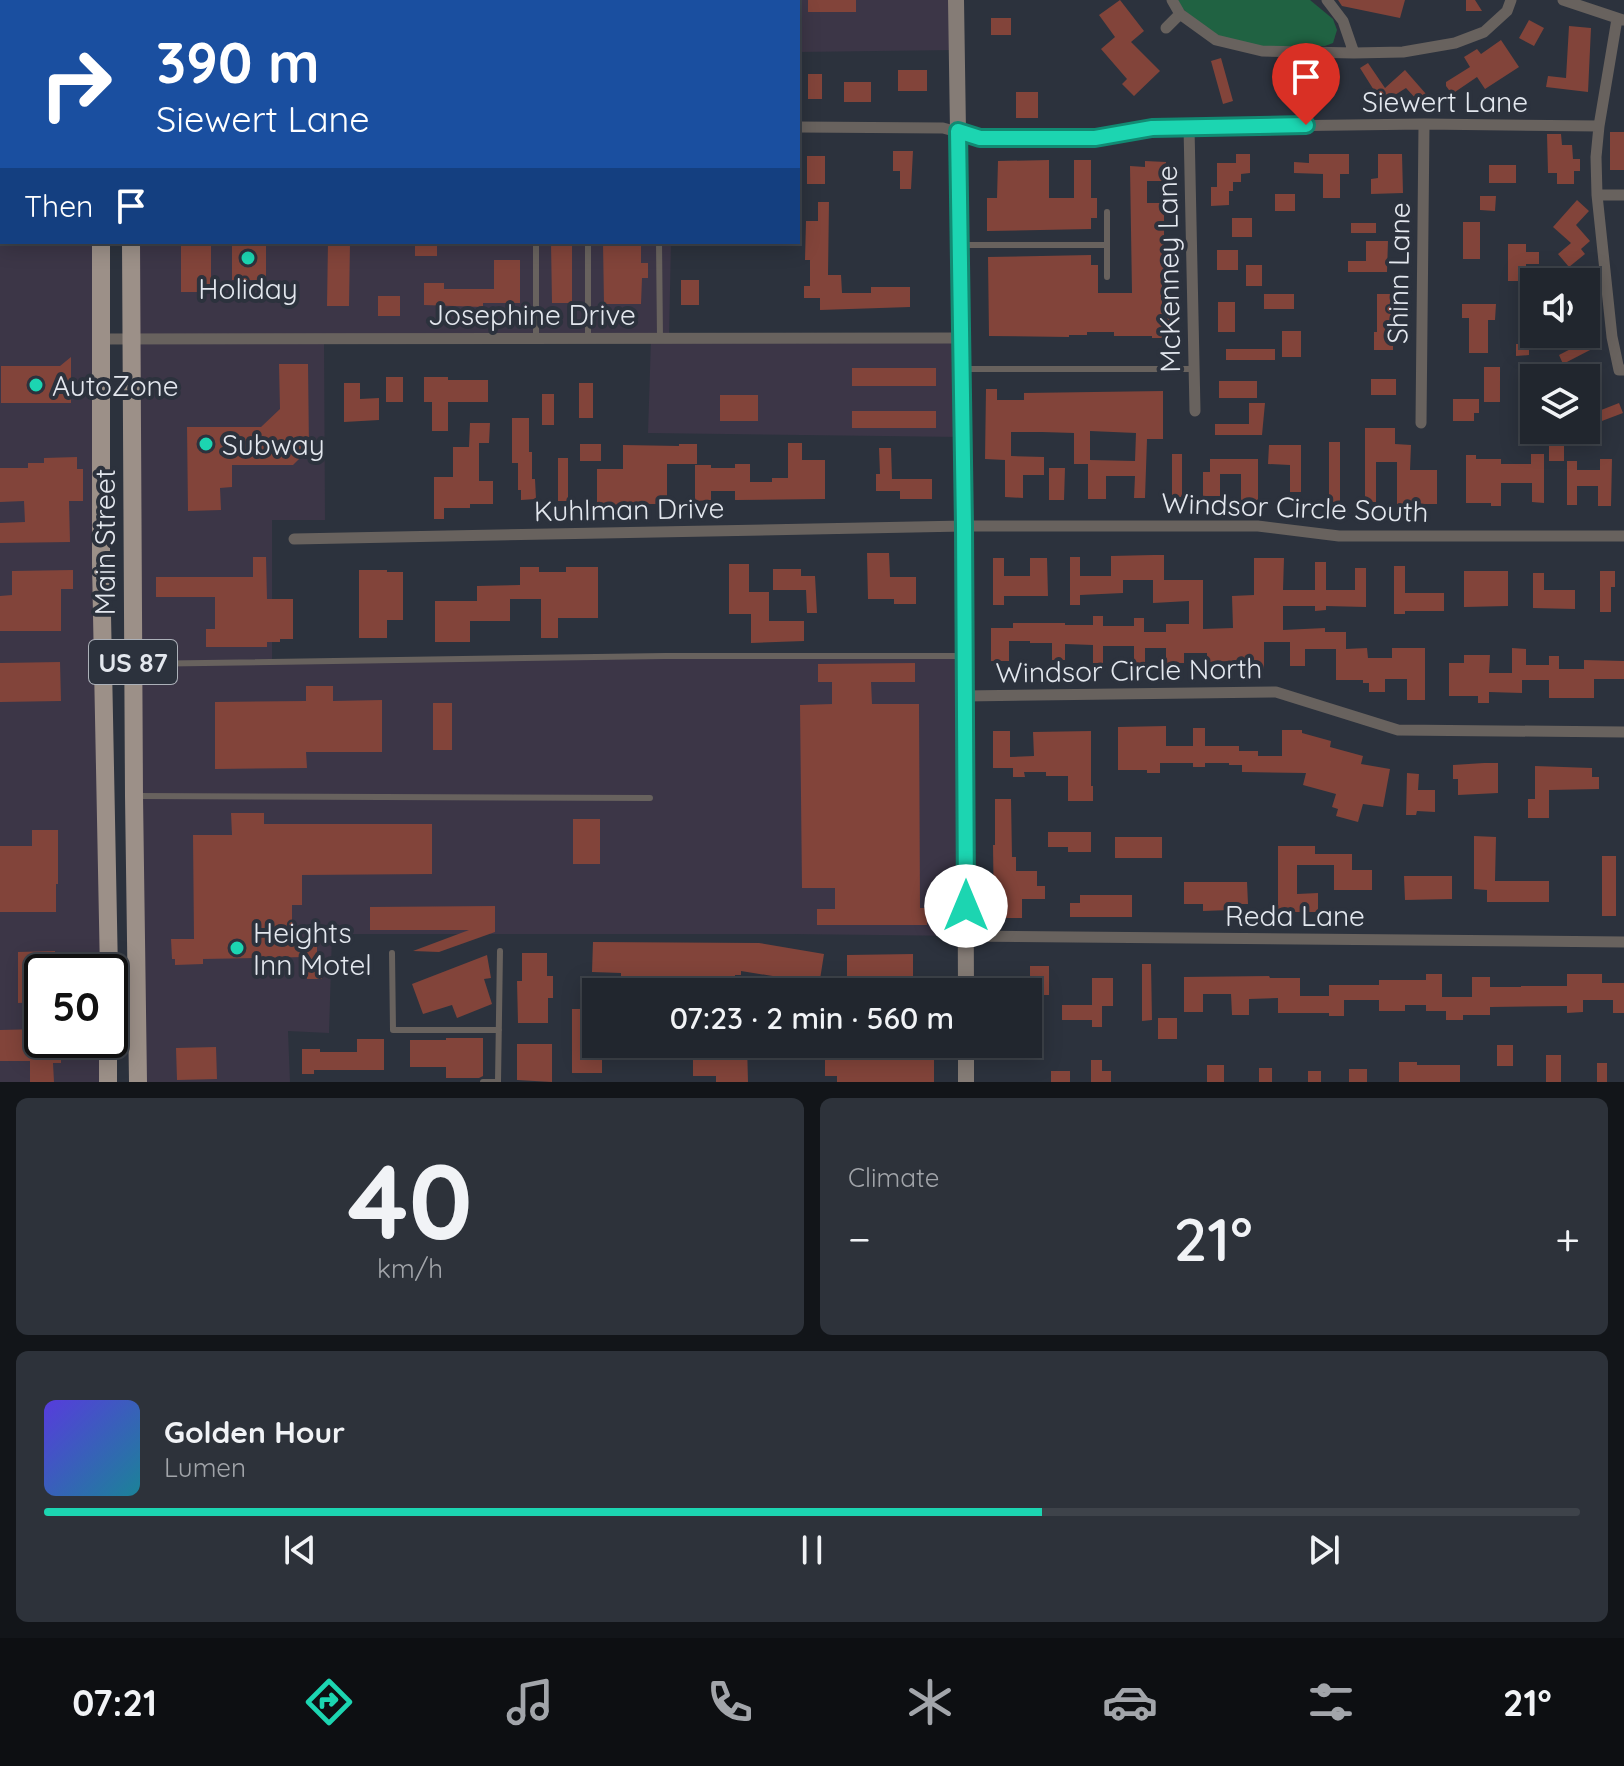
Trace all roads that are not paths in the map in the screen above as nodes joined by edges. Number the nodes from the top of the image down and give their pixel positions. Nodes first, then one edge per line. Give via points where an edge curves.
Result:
1 (956, 0) edge
2 (1172, 0) edge
3 (1327, 0) edge
4 (1511, 0) edge
5 (1563, 0) edge
6 (1180, 14) junction
7 (1621, 20) edge
8 (1166, 28) dead end
9 (1354, 53) junction
10 (1424, 124) junction
11 (1599, 126) junction
12 (800, 127) edge
13 (1189, 127) junction
14 (958, 131) junction
15 (1597, 195) junction
16 (1624, 195) edge
17 (1107, 212) dead end
18 (101, 244) edge
19 (131, 244) edge
20 (536, 244) edge
21 (588, 244) edge
22 (659, 244) edge
23 (960, 245) junction
24 (1107, 245) junction
25 (1107, 277) dead end
26 (536, 338) junction
27 (588, 338) junction
28 (660, 338) junction
29 (961, 338) junction
30 (102, 339) junction
31 (131, 339) junction
32 (962, 369) junction
33 (1193, 369) junction
34 (1624, 370) edge
35 (1195, 411) dead end
36 (1421, 423) dead end
37 (964, 526) junction
38 (1624, 536) edge
39 (294, 539) dead end
40 (964, 656) junction
41 (133, 664) junction
42 (964, 696) junction
43 (1624, 732) edge
44 (134, 796) junction
45 (650, 798) dead end
46 (966, 936) junction
47 (1624, 942) edge
48 (500, 951) dead end
49 (392, 953) dead end
50 (109, 954) edge
51 (966, 978) edge
52 (499, 1030) junction
53 (108, 1058) edge
54 (966, 1058) edge
55 (108, 1082) edge
56 (138, 1082) edge
57 (483, 1082) edge
58 (498, 1082) edge
59 (966, 1082) edge

1 - 14 main road
2 - 6 street
3 - 9 street via 1343,21
4 - 9 street via 1507,11 1484,32 1455,43
5 - 7 street
6 - 8 street
6 - 9 street via 1216,40 1262,51
7 - 11 street
10 - 11 street, Siewert Lane
10 - 13 street, Siewert Lane
10 - 36 street, Shinn Lane
11 - 15 street
12 - 14 street, Siewert Lane
13 - 14 street, Siewert Lane via 1095,138 980,138
13 - 33 street, McKenney Lane
14 - 23 main road
15 - 16 street
15 - 34 street via 1612,337 1619,370
17 - 24 lane
18 - 30 main road, Main Street / US 87
19 - 31 main road, Main Street / US 87
20 - 26 lane
21 - 27 lane
22 - 28 lane
23 - 24 lane
23 - 29 main road
24 - 25 lane
26 - 27 street, Josephine Drive
26 - 31 street, Josephine Drive
27 - 28 street, Josephine Drive
28 - 29 street, Josephine Drive
29 - 32 main road
30 - 31 street, Josephine Drive
30 - 50 main road, Main Street / US 87
31 - 41 main road, Main Street / US 87
32 - 33 lane
32 - 37 main road
33 - 35 street, McKenney Lane
37 - 38 street, Windsor Circle South via 1258,526 1339,536
37 - 39 street, Kuhlman Drive
37 - 40 main road
40 - 41 lane
40 - 42 main road
41 - 44 main road, Main Street / US 87
42 - 43 street, Windsor Circle North via 1276,692 1398,730
42 - 46 main road
44 - 45 lane
44 - 56 main road, Main Street / US 87
46 - 47 street, Reda Lane
46 - 51 main road
48 - 52 lane
49 - 52 lane via 393,1030
52 - 58 lane
53 - 55 main road
54 - 59 main road
57 - 58 lane

